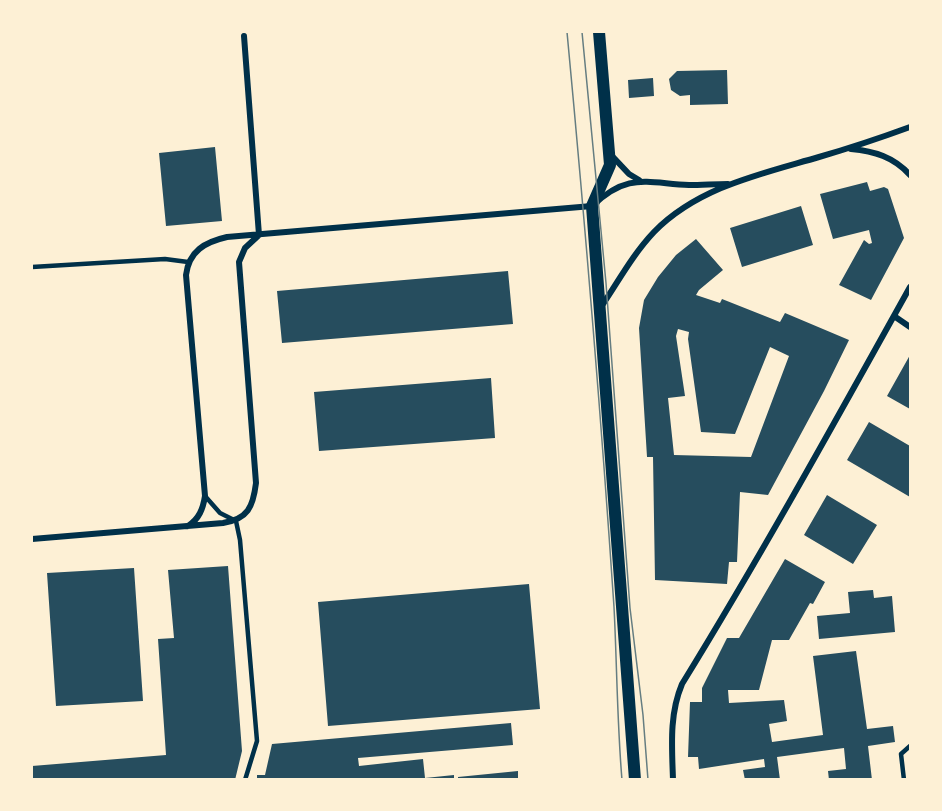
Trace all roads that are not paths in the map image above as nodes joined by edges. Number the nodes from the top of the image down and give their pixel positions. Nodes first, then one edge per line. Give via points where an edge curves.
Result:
1 (599, 32) edge
2 (244, 36) dead end
3 (910, 127) edge
4 (847, 149) junction
5 (610, 153) junction
6 (910, 175) edge
7 (639, 180) junction
8 (728, 184) junction
9 (592, 206) junction
10 (259, 235) junction
11 (188, 262) junction
12 (32, 267) edge
13 (910, 287) edge
14 (600, 308) junction
15 (894, 316) junction
16 (910, 327) edge
17 (205, 496) junction
18 (236, 521) junction
19 (188, 526) junction
20 (32, 539) edge
21 (910, 746) edge
22 (245, 780) edge
23 (635, 780) edge
24 (674, 780) edge
25 (903, 780) edge

1 - 5 main road
2 - 10 street
3 - 4 street
4 - 6 street via 882,154
4 - 8 street
5 - 7 street
5 - 9 main road via 607,175
7 - 8 street
7 - 9 street via 619,187
8 - 14 street via 679,212 655,232
9 - 10 street
9 - 14 main road
10 - 11 street via 215,240 199,248
10 - 18 street via 245,248 239,262 256,483 253,501
11 - 12 lane via 165,258
11 - 17 street
13 - 15 street
14 - 23 main road
15 - 16 street
15 - 24 street via 788,507 682,684 673,719
17 - 18 lane via 220,513
17 - 19 street via 198,518
18 - 19 street
18 - 22 lane via 257,728 256,750
19 - 20 street
21 - 25 lane via 901,754

